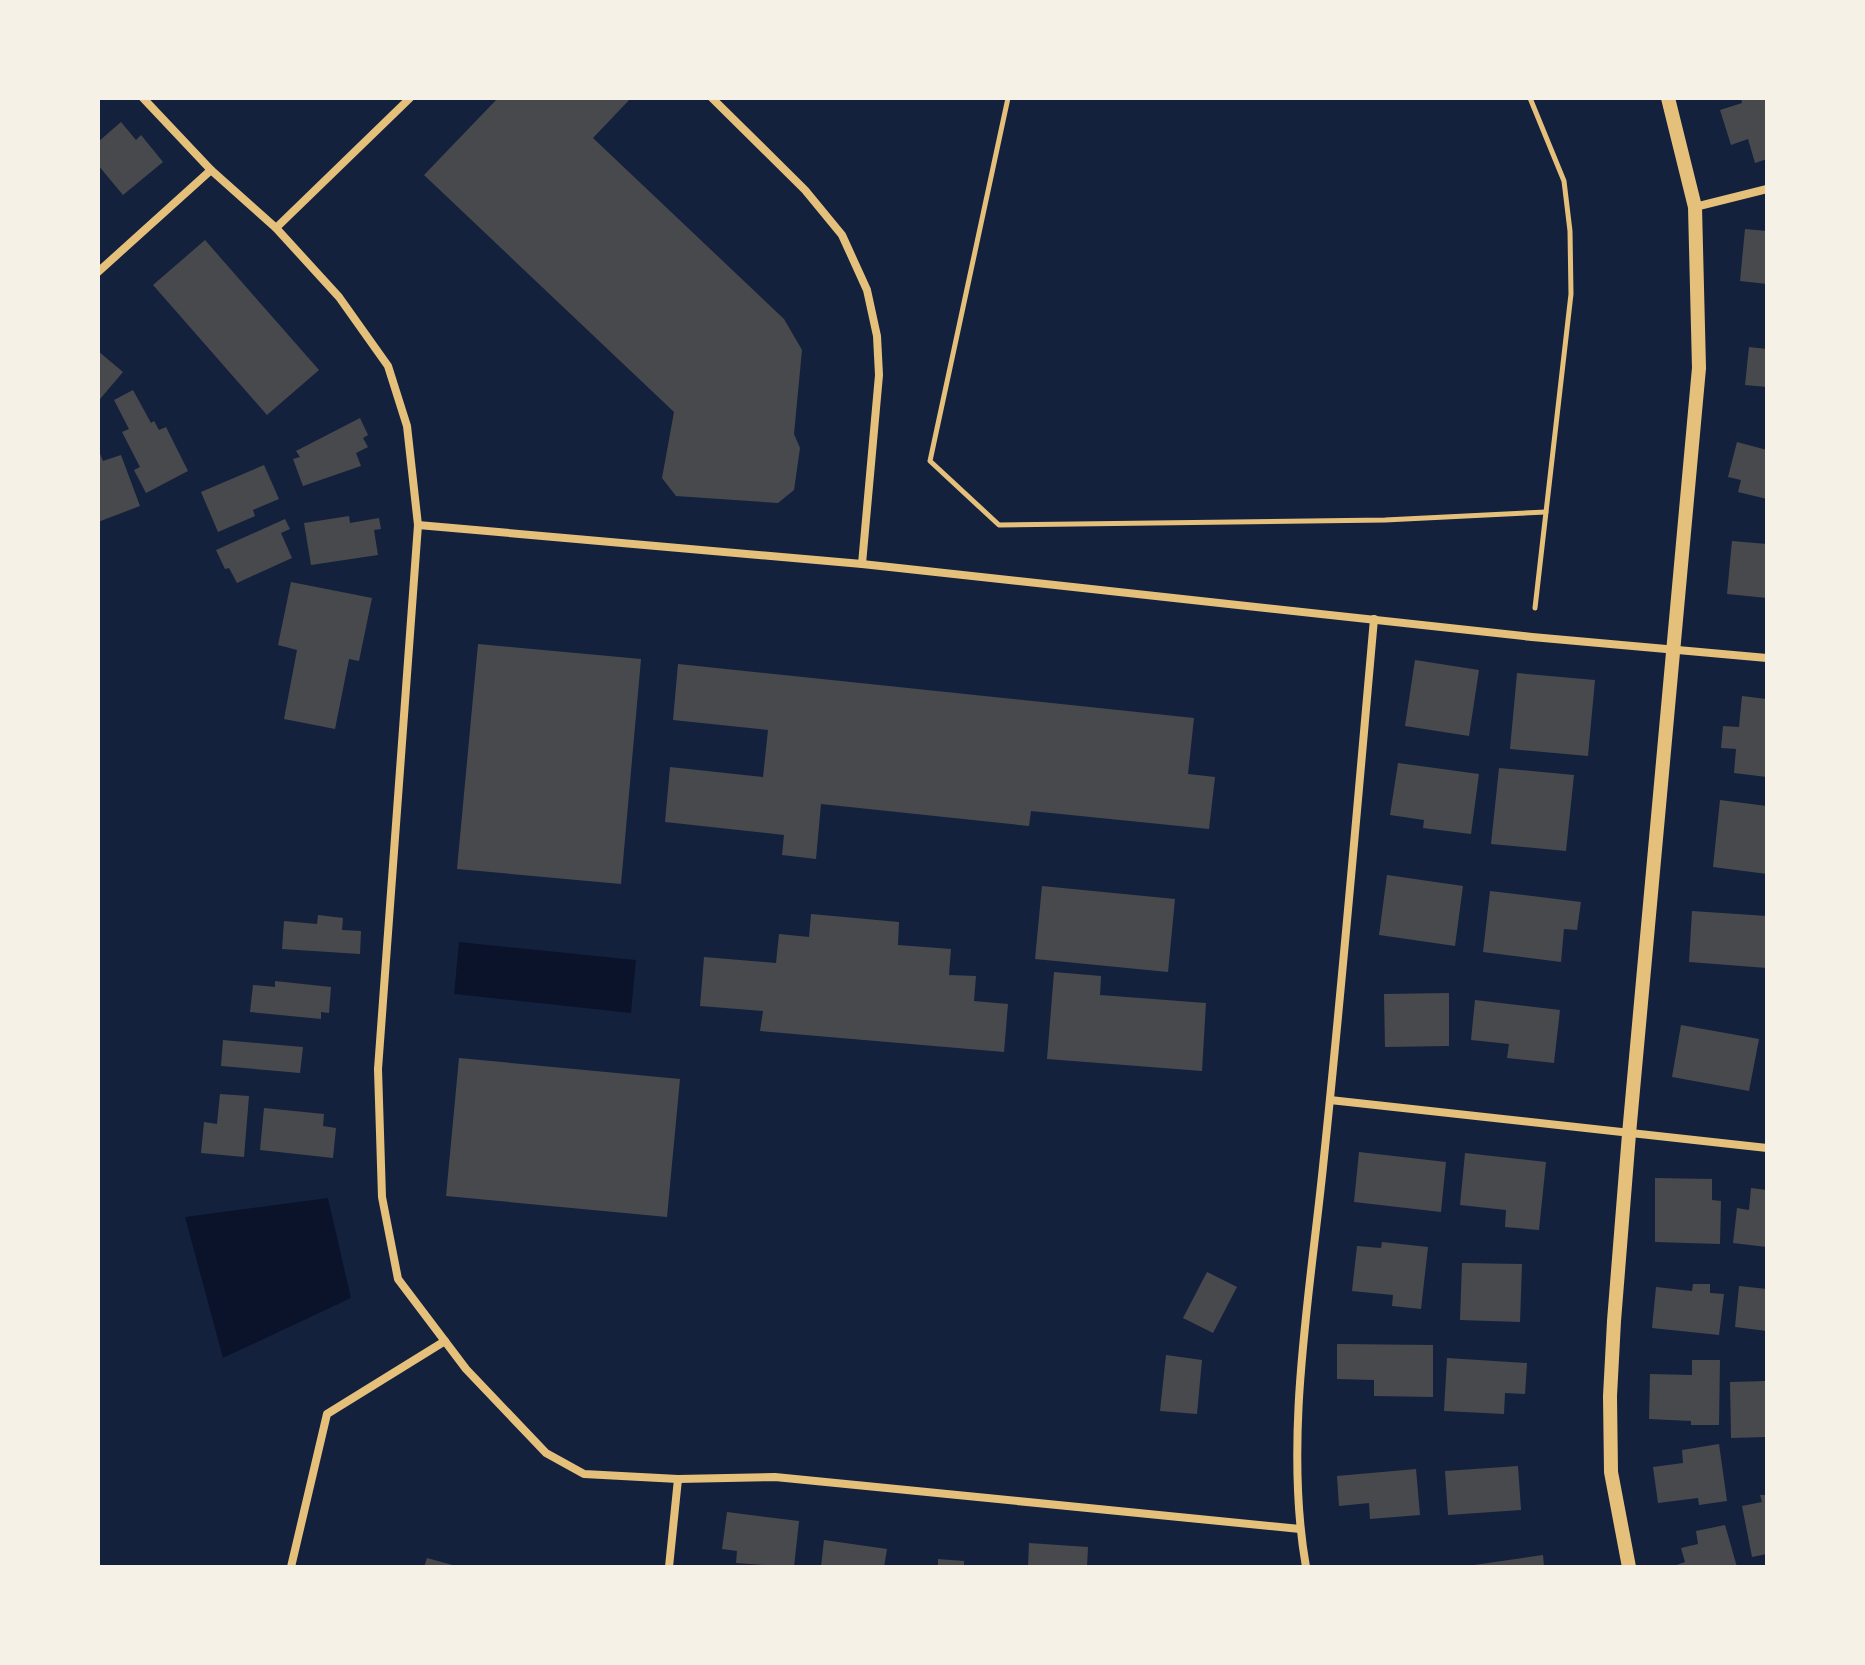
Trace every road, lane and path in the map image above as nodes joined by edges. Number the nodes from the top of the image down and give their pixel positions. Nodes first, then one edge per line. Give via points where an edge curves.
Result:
1 (143, 98) edge
2 (410, 98) edge
3 (712, 98) edge
4 (1008, 98) edge
5 (1530, 98) edge
6 (1668, 98) edge
7 (211, 170) junction
8 (1767, 189) edge
9 (1695, 207) junction
10 (276, 228) junction
11 (98, 272) edge
12 (1546, 512) junction
13 (418, 525) junction
14 (862, 564) junction
15 (1374, 619) junction
16 (1532, 637) junction
17 (1673, 651) junction
18 (1767, 658) edge
19 (1330, 1100) junction
20 (1629, 1134) junction
21 (1767, 1148) edge
22 (445, 1341) junction
23 (678, 1479) junction
24 (1300, 1529) junction
25 (291, 1567) edge
26 (669, 1567) edge
27 (1306, 1567) edge
28 (1629, 1567) edge

1 - 7 street
2 - 10 street
3 - 14 street via 805,190 842,235 867,290 879,375
4 - 12 path via 930,461 999,525 1385,520
5 - 12 path via 1564,181 1570,231 1571,294
6 - 9 street
7 - 10 street
7 - 11 street
8 - 9 street
9 - 17 street via 1699,368
10 - 13 street via 339,297 388,366 407,426
12 - 16 path
13 - 14 street
13 - 22 street via 378,1069 382,1197 398,1279
14 - 15 street
15 - 16 street
15 - 19 street
16 - 17 street
17 - 18 street
17 - 20 street
19 - 20 street
19 - 24 street via 1297,1424
20 - 21 street
20 - 28 street via 1610,1396 1611,1472
22 - 23 street via 546,1453 584,1474
22 - 25 street via 327,1414
23 - 24 street via 775,1477
23 - 26 street
24 - 27 street

